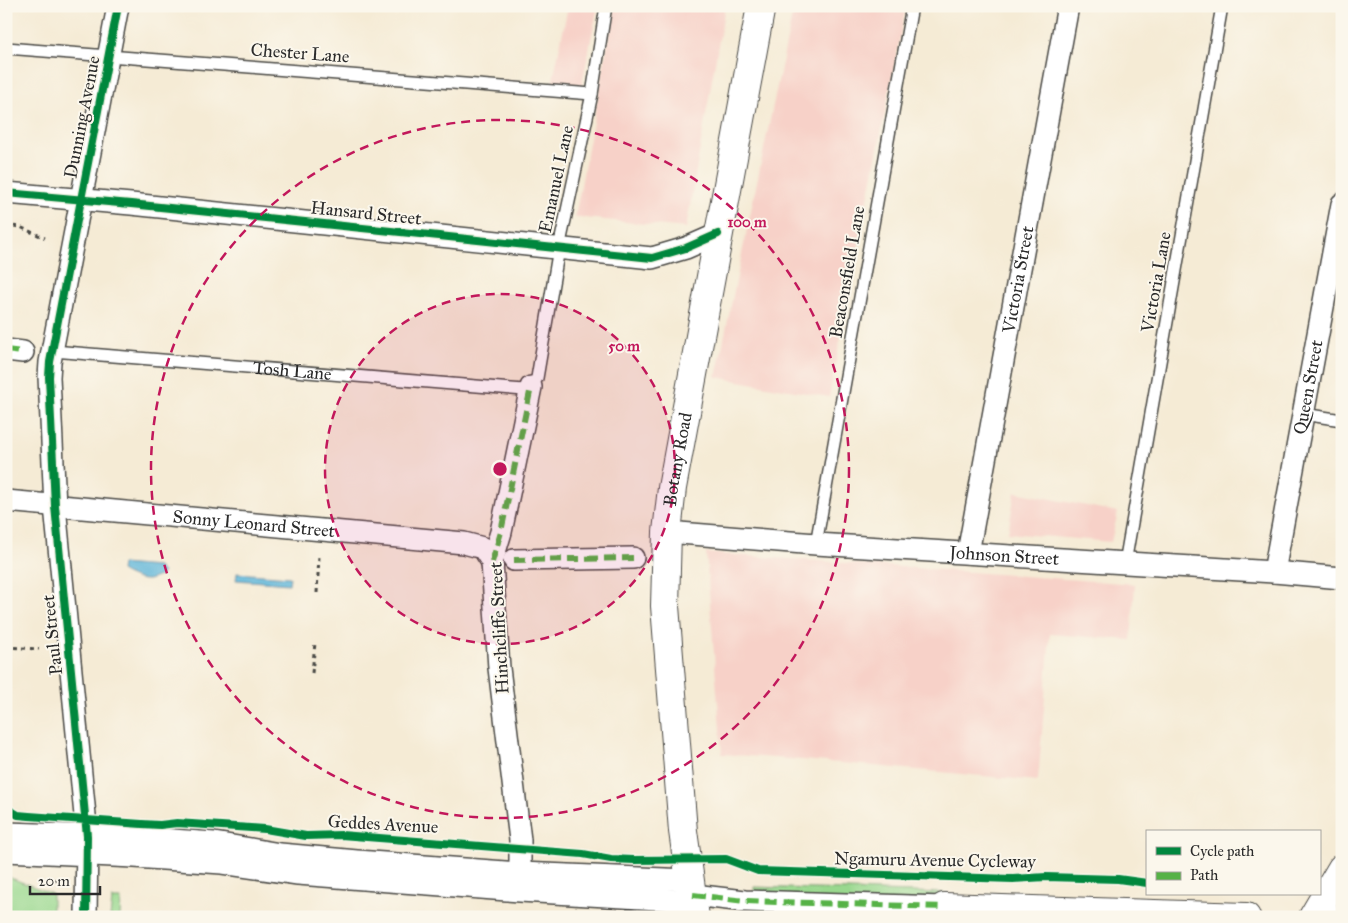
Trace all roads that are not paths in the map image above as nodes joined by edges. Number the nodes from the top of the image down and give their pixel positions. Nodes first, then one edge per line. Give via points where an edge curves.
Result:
1 (118, 6) edge
2 (606, 6) edge
3 (761, 6) edge
4 (912, 6) edge
5 (1068, 6) edge
6 (1222, 6) edge
7 (6, 48) edge
8 (109, 56) junction
9 (592, 94) junction
10 (6, 194) edge
11 (81, 200) junction
12 (1342, 204) edge
13 (718, 234) junction
14 (559, 248) junction
15 (53, 351) junction
16 (531, 386) junction
17 (1303, 414) junction
18 (1342, 420) edge
19 (6, 501) edge
20 (55, 506) junction
21 (667, 532) junction
22 (816, 544) junction
23 (968, 553) junction
24 (633, 558) dead end
25 (514, 560) dead end
26 (492, 562) junction
27 (1125, 563) junction
28 (1274, 572) junction
29 (1342, 578) edge
30 (6, 833) edge
31 (88, 846) junction
32 (6, 851) edge
33 (1342, 868) edge
34 (520, 873) junction
35 (693, 898) edge
36 (944, 907) joint
37 (1342, 915) edge
38 (86, 917) edge
39 (1246, 917) edge
40 (1313, 917) edge
41 (1329, 917) edge

1 - 8 street, Dunning Avenue
2 - 9 lane, Emanuel Lane
3 - 13 main road, Botany Road
4 - 22 lane, Beaconsfield Lane
5 - 23 street, Victoria Street
6 - 27 lane, Victoria Lane
7 - 8 lane, Chester Lane
8 - 9 lane, Chester Lane
8 - 11 street, Dunning Avenue
9 - 14 lane, Emanuel Lane
10 - 11 street, Hansard Street
11 - 14 street, Hansard Street
11 - 15 street, Dunning Avenue
12 - 17 street, Queen Street
13 - 14 street, Hansard Street via 652,258
13 - 21 main road, Botany Road
14 - 16 lane, Emanuel Lane via 537,378
15 - 16 lane, Tosh Lane via 524,390
15 - 20 street, Paul Street via 49,377
16 - 26 street, Hinchcliffe Street
17 - 18 lane
17 - 28 street, Queen Street
19 - 20 street, Sonny Leonard Street
20 - 26 street, Sonny Leonard Street via 464,543 483,548
20 - 31 street, Paul Street
21 - 22 street, Johnson Street
21 - 35 main road, Botany Road via 665,606 683,831
22 - 23 street, Johnson Street
23 - 27 street, Johnson Street
24 - 25 street
26 - 34 street, Hinchcliffe Street via 499,668 520,840
27 - 28 street, Johnson Street
28 - 29 street, Johnson Street
30 - 31 street, Geddes Avenue
31 - 32 street, Geddes Avenue
31 - 34 street, Geddes Avenue via 214,843 280,854
31 - 35 street, Geddes Avenue via 298,874 473,888
31 - 38 street, Paul Street
33 - 40 main road
34 - 35 street, Geddes Avenue
35 - 36 street
36 - 39 main road
37 - 41 street

